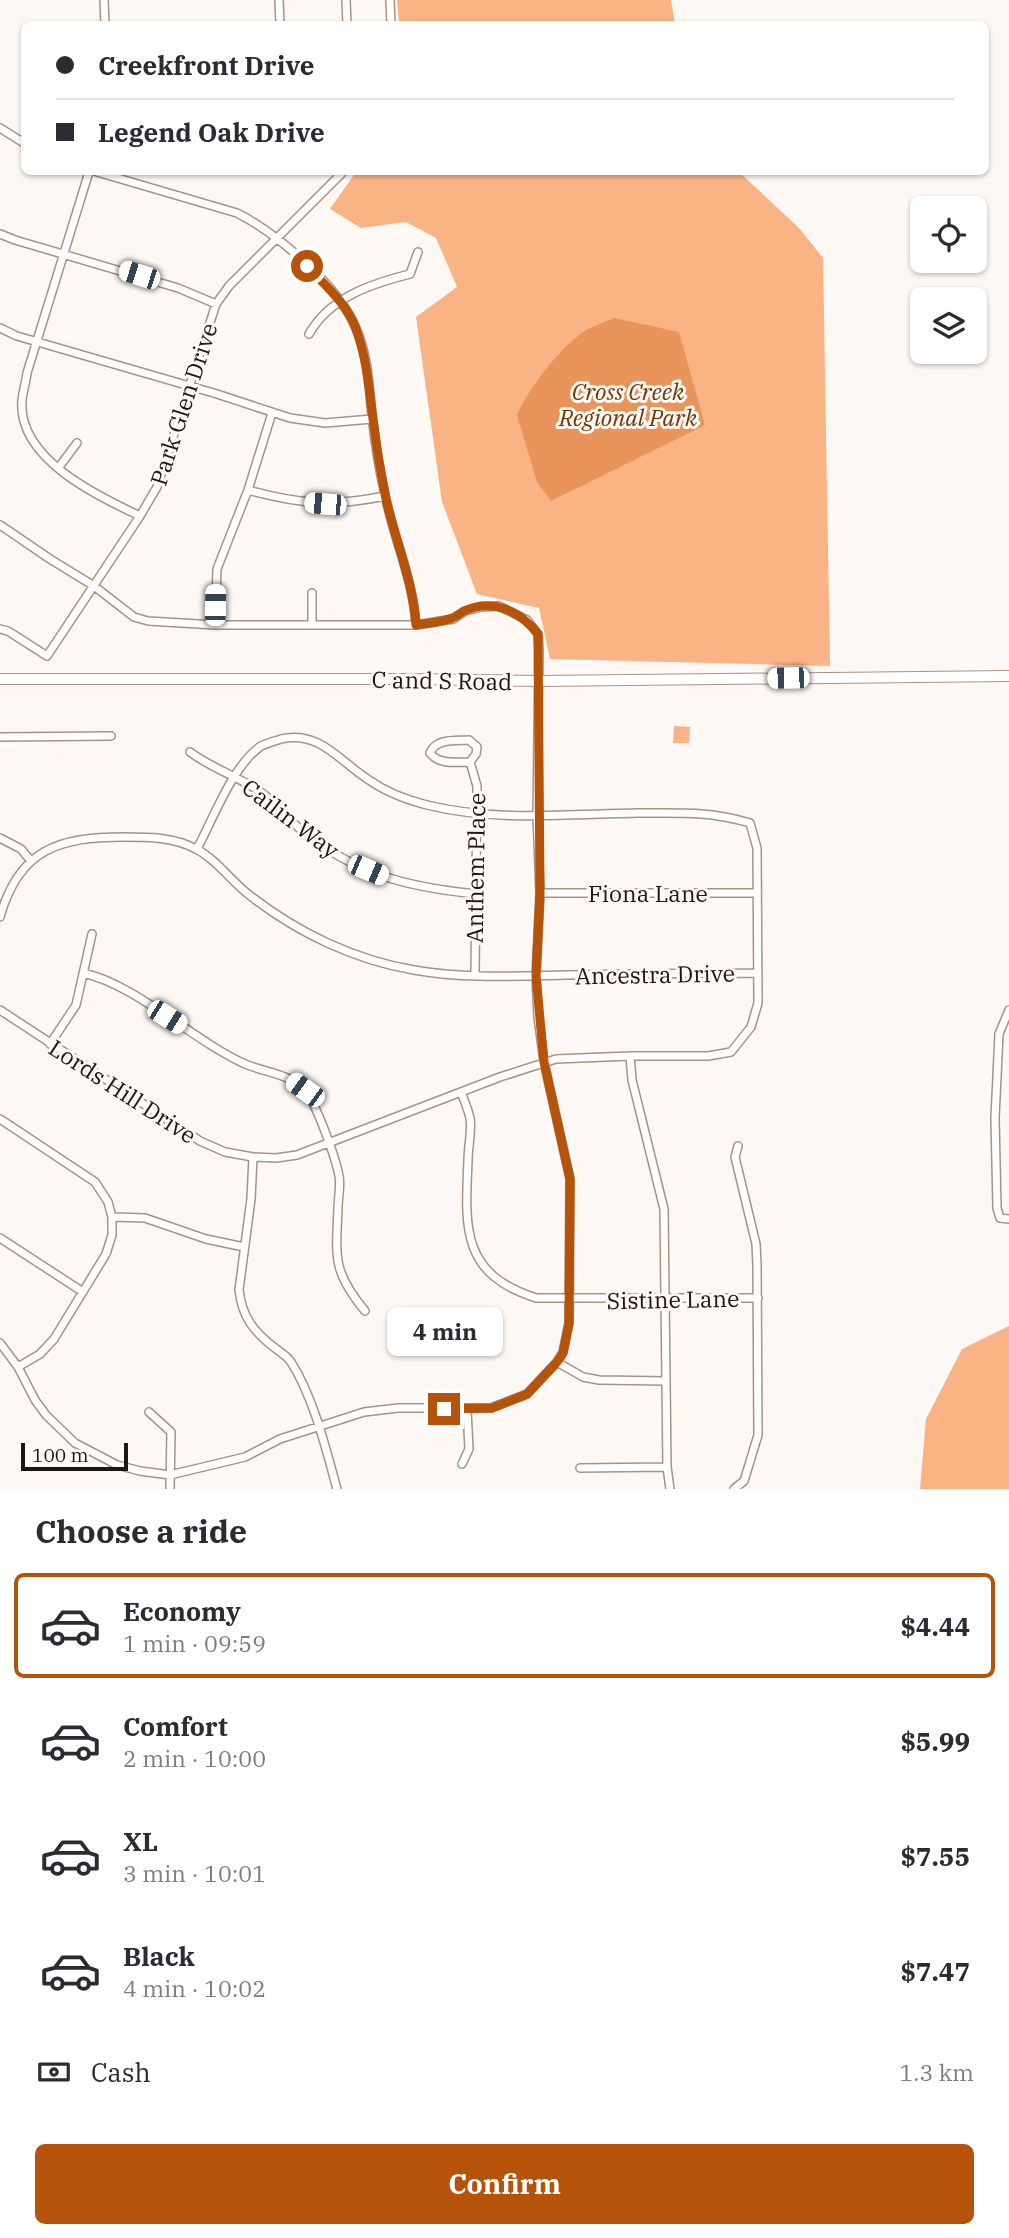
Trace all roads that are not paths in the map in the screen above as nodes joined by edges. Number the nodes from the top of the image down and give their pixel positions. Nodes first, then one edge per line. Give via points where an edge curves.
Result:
1 (104, 0) edge
2 (279, 0) edge
3 (346, 0) edge
4 (390, 0) edge
5 (105, 21) edge
6 (280, 21) edge
7 (347, 21) edge
8 (391, 21) edge
9 (0, 128) edge
10 (21, 141) edge
11 (88, 175) edge
12 (107, 175) edge
13 (340, 175) edge
14 (0, 234) edge
15 (276, 239) junction
16 (418, 252) dead end
17 (64, 253) junction
18 (340, 302) junction
19 (216, 304) junction
20 (0, 328) edge
21 (309, 334) dead end
22 (38, 342) junction
23 (189, 386) junction
24 (272, 412) junction
25 (372, 419) junction
26 (77, 443) dead end
27 (59, 467) junction
28 (248, 490) junction
29 (385, 496) junction
30 (140, 516) junction
31 (0, 525) edge
32 (94, 586) junction
33 (312, 593) dead end
34 (215, 625) junction
35 (312, 625) junction
36 (416, 625) junction
37 (0, 629) edge
38 (1009, 676) edge
39 (0, 679) edge
40 (539, 681) junction
41 (111, 736) dead end
42 (0, 737) edge
43 (190, 752) dead end
44 (470, 762) junction
45 (235, 776) junction
46 (476, 813) junction
47 (537, 815) junction
48 (0, 838) edge
49 (197, 849) junction
50 (31, 861) junction
51 (540, 893) junction
52 (757, 893) junction
53 (476, 894) junction
54 (0, 917) edge
55 (92, 934) dead end
56 (83, 973) junction
57 (758, 973) junction
58 (475, 975) junction
59 (536, 976) junction
60 (0, 1010) edge
61 (1009, 1010) edge
62 (50, 1044) junction
63 (630, 1056) junction
64 (544, 1062) junction
65 (461, 1092) junction
66 (0, 1119) edge
67 (328, 1142) junction
68 (738, 1146) dead end
69 (253, 1157) junction
70 (112, 1217) junction
71 (1009, 1219) edge
72 (0, 1238) edge
73 (244, 1247) junction
74 (83, 1292) junction
75 (667, 1298) junction
76 (758, 1298) junction
77 (570, 1300) junction
78 (365, 1311) dead end
79 (0, 1343) edge
80 (557, 1362) junction
81 (18, 1367) junction
82 (666, 1381) junction
83 (467, 1410) junction
84 (149, 1412) dead end
85 (317, 1427) junction
86 (462, 1464) dead end
87 (667, 1467) junction
88 (580, 1468) dead end
89 (170, 1475) junction
90 (170, 1489) edge
91 (338, 1489) edge
92 (670, 1489) edge
93 (734, 1489) edge

1 - 5 street
2 - 6 street
3 - 7 street
4 - 8 street
9 - 10 street
11 - 17 street
12 - 15 street via 237,213
13 - 15 street, Park Glen Drive
14 - 17 street
15 - 18 street
15 - 19 street, Park Glen Drive
16 - 18 street via 410,274 369,285
17 - 19 street
17 - 22 street
18 - 21 street via 318,318
18 - 25 street via 356,327 368,375
19 - 23 street, Park Glen Drive
20 - 22 street
22 - 23 street
22 - 27 street via 27,373 24,421 32,442
23 - 24 street
23 - 30 street, Park Glen Drive via 157,486
24 - 25 street via 304,421
24 - 28 street
25 - 29 street
26 - 27 street
27 - 30 street via 104,499
28 - 29 street via 325,504
28 - 34 street via 217,569
29 - 36 street via 408,572
30 - 32 street, Park Glen Drive
31 - 32 street
32 - 34 street via 134,617
32 - 37 street, Park Glen Drive via 47,656
33 - 35 street
34 - 35 street
35 - 36 street
36 - 40 street via 499,606 527,620 538,634
38 - 40 main road, C and S Road
39 - 40 main road, C and S Road
40 - 47 street
41 - 42 street
43 - 45 street, Cailin Way
44 - 44 street, Anthem Place via 477,747 469,740 438,742 430,753 442,762
44 - 46 street, Anthem Place via 477,786
45 - 46 street via 263,745 302,738 325,745 368,780 411,801
45 - 49 street
45 - 53 street, Cailin Way via 262,793 299,828 355,864 413,886
46 - 47 street
46 - 53 street, Anthem Place
47 - 51 street
47 - 52 street via 704,812 750,824 757,848
48 - 50 street via 21,849
49 - 50 street, Ancestra Drive via 169,839 92,837 59,844
49 - 58 street, Ancestra Drive via 272,913 320,940 414,970
50 - 54 street, Ancestra Drive via 15,878
51 - 52 street, Fiona Lane
51 - 59 street
52 - 57 street
53 - 58 street, Anthem Place
55 - 56 street
56 - 62 street via 76,1005
56 - 67 street via 107,981 230,1057 292,1080 314,1105
57 - 59 street, Ancestra Drive
57 - 63 street via 758,1003 751,1027 731,1052
58 - 59 street, Ancestra Drive
59 - 64 street
60 - 62 street, Lords Hill Drive
61 - 71 street via 999,1034 995,1118 997,1208 1000,1218
62 - 69 street, Lords Hill Drive via 200,1141
63 - 64 street
63 - 75 street via 664,1209
64 - 65 street
64 - 77 street via 570,1179
65 - 67 street, Lords Hill Drive
65 - 77 street, Sistine Lane via 470,1117 468,1231 473,1249 493,1276 509,1287 536,1298
66 - 70 street via 95,1182
67 - 69 street, Lords Hill Drive via 297,1155
67 - 78 street via 339,1177 336,1257 347,1289
68 - 76 street via 735,1157 755,1244
69 - 73 street
70 - 73 street via 145,1218
70 - 74 street via 106,1254
72 - 74 street
73 - 85 street via 239,1290 247,1319 258,1335 289,1359 307,1393
74 - 81 street via 54,1339
75 - 76 street, Sistine Lane
75 - 77 street, Sistine Lane
75 - 82 street
76 - 93 street via 758,1435 744,1481
77 - 80 street via 568,1337
79 - 81 street
80 - 82 street via 599,1381
80 - 83 street via 527,1394 492,1408
81 - 89 street via 46,1415 75,1443 117,1465
82 - 87 street
83 - 85 street via 380,1410
83 - 86 street via 469,1449
84 - 89 street via 171,1432
85 - 89 street via 245,1457
85 - 91 street
87 - 88 street
87 - 92 street
89 - 90 street

